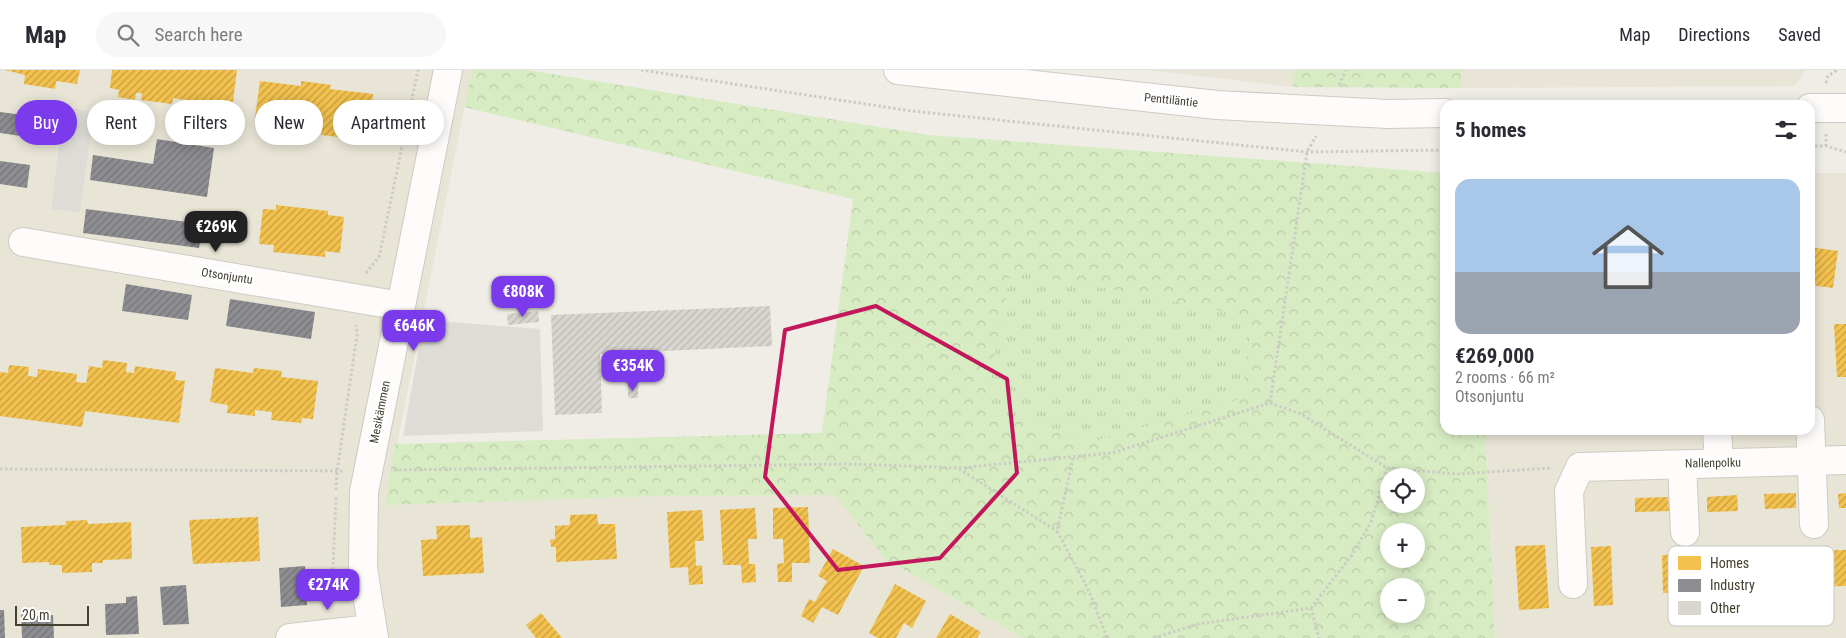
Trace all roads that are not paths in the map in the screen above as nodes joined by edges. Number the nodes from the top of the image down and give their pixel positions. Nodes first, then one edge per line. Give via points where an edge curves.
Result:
1 (448, 70) edge
2 (898, 70) edge
3 (1815, 108) edge
4 (1846, 108) edge
5 (1440, 113) edge
6 (23, 242) dead end
7 (401, 306) junction
8 (1718, 435) edge
9 (1811, 435) edge
10 (1846, 460) edge
11 (1812, 461) junction
12 (1719, 463) junction
13 (1682, 464) junction
14 (1814, 524) dead end
15 (1685, 532) dead end
16 (1573, 584) dead end
17 (372, 634) edge
18 (290, 638) edge

1 - 7 street, Mesikämmen
2 - 5 street, Penttiläntie via 1217,105
3 - 4 street
6 - 7 street, Otsonjuntu
7 - 17 street, Mesikämmen via 364,492 364,568
8 - 12 street
9 - 11 street
10 - 11 street, Nallenpolku
11 - 12 street, Nallenpolku
11 - 14 street
12 - 13 street, Nallenpolku
13 - 15 street
13 - 16 street, Nallenpolku via 1580,466 1569,491
17 - 18 street via 326,633

